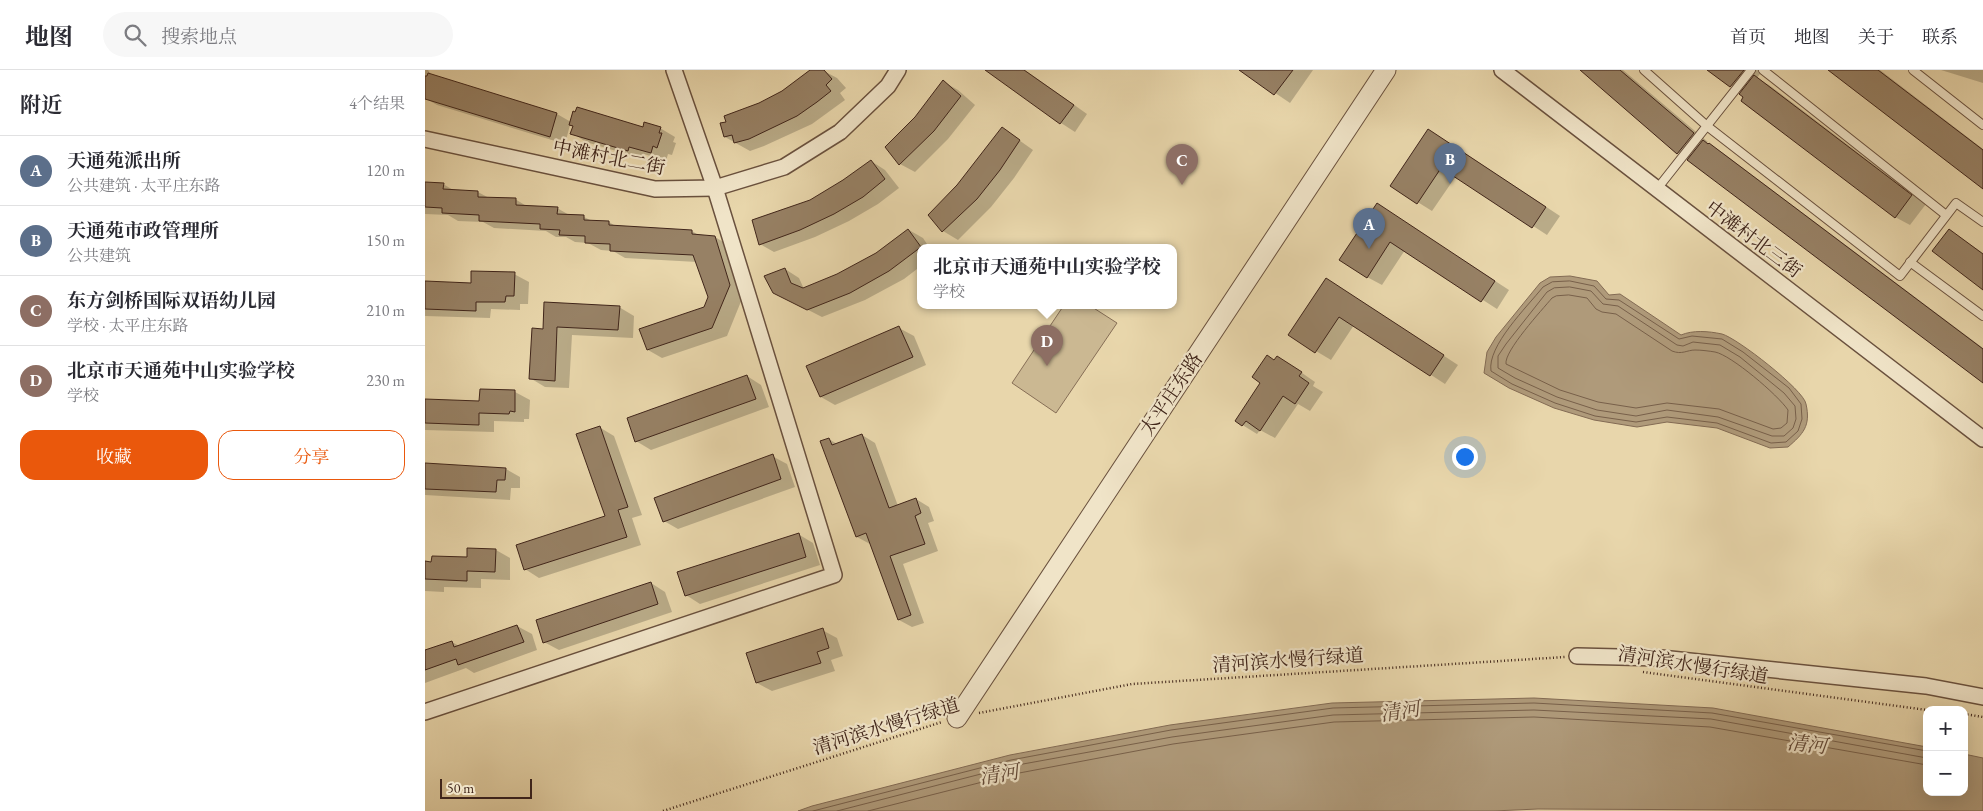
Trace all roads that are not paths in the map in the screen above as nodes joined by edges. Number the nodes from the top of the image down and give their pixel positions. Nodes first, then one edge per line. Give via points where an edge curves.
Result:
1 (674, 70) edge
2 (898, 70) edge
3 (1386, 70) edge
4 (1502, 70) edge
5 (1644, 70) edge
6 (1751, 70) edge
7 (1763, 70) edge
8 (1913, 70) edge
9 (1983, 125) edge
10 (1707, 126) junction
11 (425, 139) edge
12 (715, 188) junction
13 (1657, 189) junction
14 (1947, 215) junction
15 (1983, 222) edge
16 (1910, 262) junction
17 (1983, 316) edge
18 (1983, 439) edge
19 (1577, 656) road end
20 (1983, 697) edge
21 (425, 712) edge
22 (957, 718) road end

1 - 12 street
2 - 12 street, 中滩村北二街 via 888,86 840,132 784,167
3 - 22 street, 太平庄东路
4 - 13 street, 中滩村北三街
5 - 10 lane
6 - 10 lane
7 - 14 lane
8 - 9 lane
10 - 13 lane
10 - 16 lane via 1900,276
11 - 12 street, 中滩村北二街 via 655,189
12 - 21 street via 835,575
13 - 18 street, 中滩村北三街
14 - 15 lane via 1956,203
14 - 16 lane
16 - 17 lane
19 - 20 street via 1661,658 1926,686

